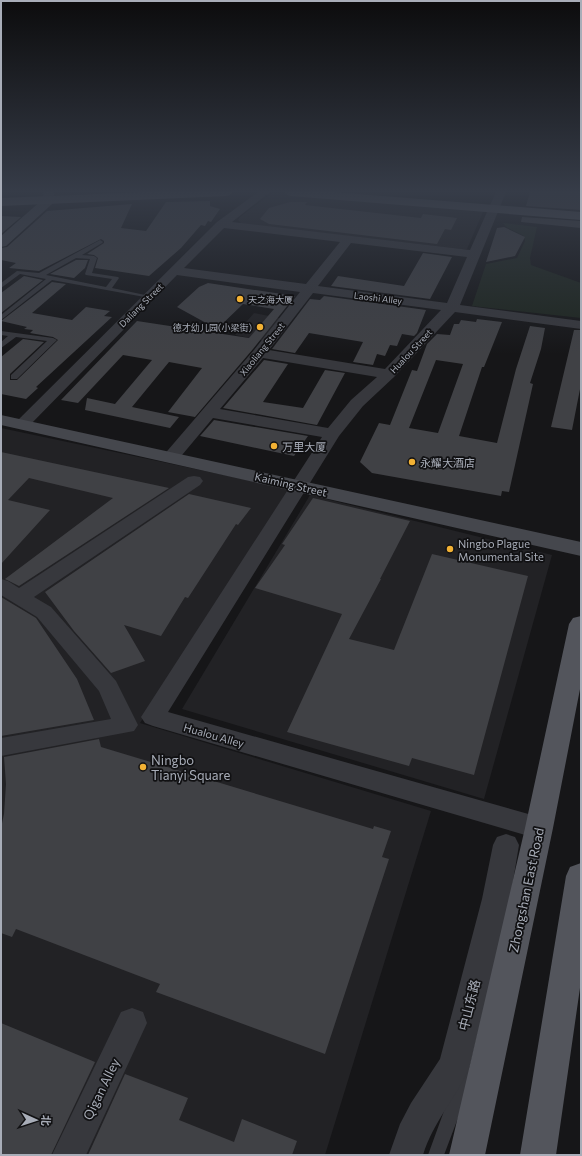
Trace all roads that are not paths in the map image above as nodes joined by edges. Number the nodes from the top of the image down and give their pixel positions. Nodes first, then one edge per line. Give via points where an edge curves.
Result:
1 (93, 246) edge
2 (200, 246) edge
3 (343, 246) edge
4 (411, 246) edge
5 (478, 246) edge
6 (474, 254) junction
7 (75, 256) junction
8 (175, 271) junction
9 (40, 275) junction
10 (51, 278) junction
11 (1, 286) edge
12 (108, 289) junction
13 (310, 289) junction
14 (148, 297) junction
15 (452, 307) junction
16 (1, 318) edge
17 (581, 325) edge
18 (1, 333) edge
19 (14, 335) junction
20 (1, 346) edge
21 (259, 354) junction
22 (389, 374) junction
23 (14, 377) dead end
24 (1, 407) edge
25 (209, 412) junction
26 (27, 419) junction
27 (1, 420) edge
28 (332, 434) junction
29 (175, 452) junction
30 (302, 480) junction
31 (194, 481) dead end
32 (581, 534) edge
33 (581, 549) edge
34 (1, 586) edge
35 (20, 597) junction
36 (581, 624) edge
37 (1, 747) edge
38 (539, 828) junction
39 (506, 845) dead end
40 (581, 876) edge
41 (132, 1023) dead end
42 (492, 1044) junction
43 (69, 1155) edge
44 (406, 1155) edge
45 (436, 1155) edge
46 (467, 1155) edge
47 (538, 1155) edge

1 - 7 lane
2 - 8 street, Daliang Street
3 - 13 street, Xiaoliang Street
4 - 6 street
5 - 6 street, Hualou Street
6 - 15 street, Hualou Street
7 - 9 lane
7 - 12 lane via 94,258 88,274 116,278
8 - 13 street, Laoshi Alley
8 - 14 street, Daliang Street
9 - 10 lane
9 - 11 lane via 19,272
10 - 12 lane
10 - 16 lane
12 - 14 lane
13 - 15 street, Laoshi Alley
13 - 21 street, Xiaoliang Street
14 - 26 street, Daliang Street
15 - 17 street, Laoshi Alley
15 - 22 street, Hualou Street
18 - 19 lane
19 - 20 lane
19 - 23 lane via 53,340
21 - 22 street
21 - 25 street, Xiaoliang Street
22 - 28 street, Hualou Street via 356,403
24 - 26 street, Kaiming Street
25 - 28 street
25 - 29 street, Xiaoliang Street
26 - 27 street, Kaiming Street
26 - 29 street, Kaiming Street
28 - 30 street, Hualou Street
29 - 30 street, Kaiming Street
30 - 32 street, Kaiming Street
30 - 33 street, Kaiming Street
30 - 38 street, Hualou Alley via 153,717
31 - 35 street
34 - 35 street
35 - 37 street via 44,612 105,684 126,726
36 - 38 main road, Zhongshan East Road
38 - 42 main road, Zhongshan East Road
39 - 44 street, 中山东路 via 496,899 454,1066 422,1115
40 - 47 main road
41 - 43 street, Qigan Alley
42 - 45 lane via 454,1106
42 - 46 main road, Zhongshan East Road

